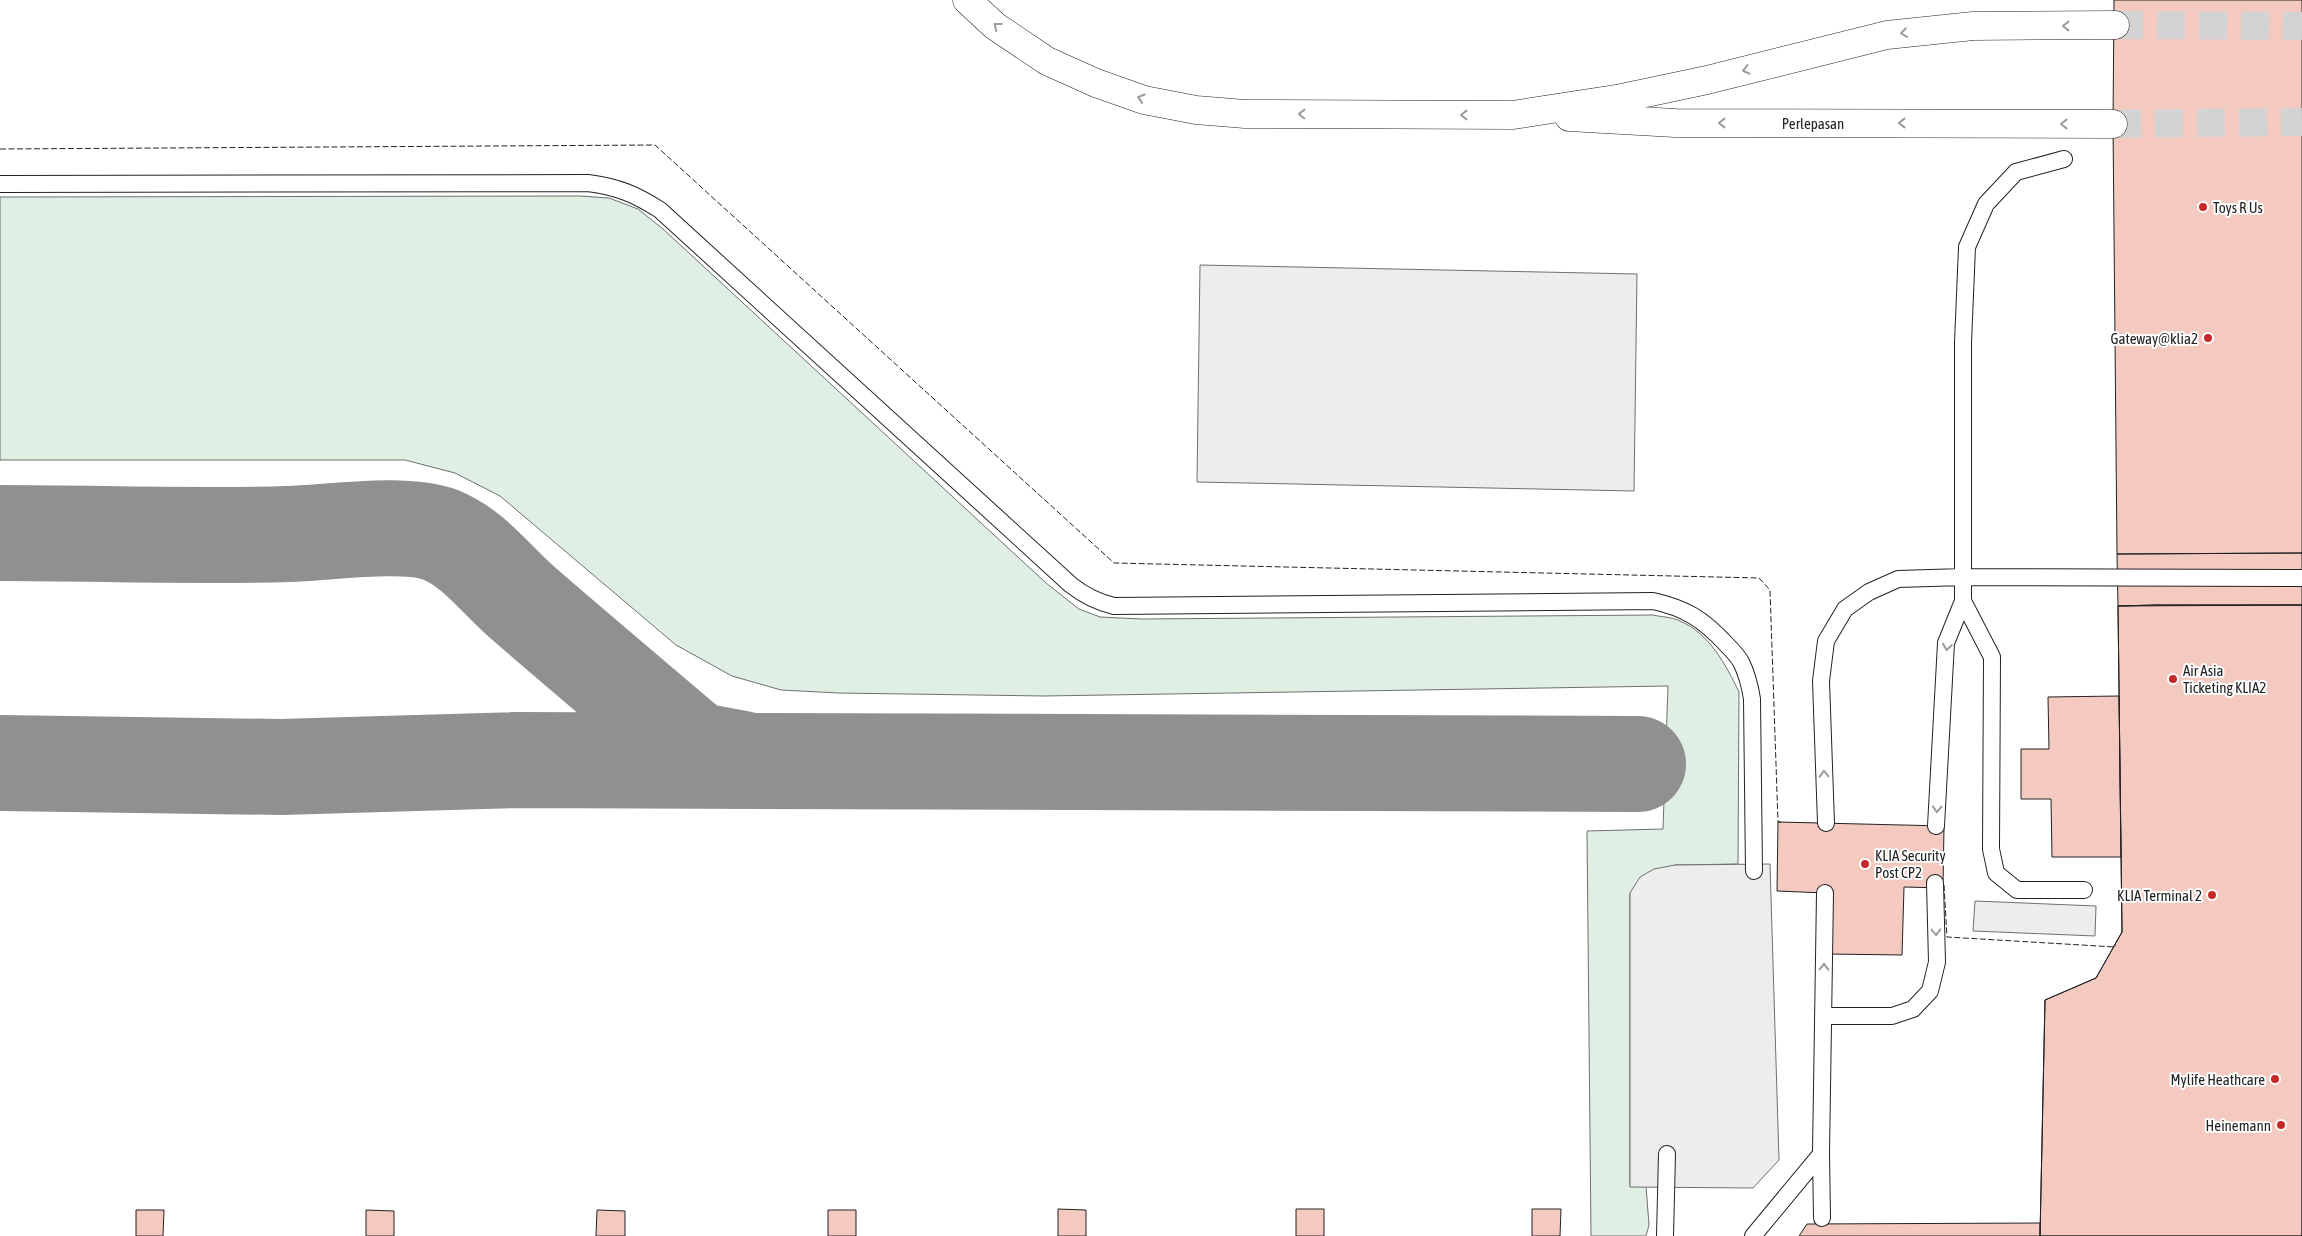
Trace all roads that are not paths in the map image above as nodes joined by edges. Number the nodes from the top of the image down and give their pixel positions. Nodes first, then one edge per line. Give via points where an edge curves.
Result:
1 (967, 0) edge
2 (2115, 25) tunnel mouth
3 (1513, 115) junction
4 (2113, 124) tunnel mouth
5 (2064, 159) dead end
6 (0, 184) edge
7 (1963, 577) junction
8 (2302, 578) edge
9 (1963, 602) junction
10 (1826, 823) dead end
11 (1936, 826) dead end
12 (1754, 871) dead end
13 (1935, 883) dead end
14 (2084, 890) dead end
15 (1825, 893) dead end
16 (1823, 1016) junction
17 (1667, 1154) dead end
18 (1821, 1154) junction
19 (1822, 1218) dead end
20 (1664, 1236) edge
21 (1753, 1236) edge

3 -> 1 main road via 1245,114 1196,110 1144,100 1047,61 995,26
2 -> 3 main road via 1973,26 1887,35 1707,80 1622,98
4 -> 3 main road, Perlepasan via 1675,123
5 - 7 lane via 2016,172 1986,204 1967,247 1963,343
6 - 12 lane via 588,183 614,186 638,196 668,217 1071,585 1098,602 1124,606 1653,601 1675,606 1696,617 1740,660 1748,678 1752,699
7 - 8 lane
7 - 9 lane
10 -> 7 lane via 1821,681 1826,641 1845,609 1869,592 1898,579
9 -> 11 lane via 1946,643
9 - 14 lane via 1992,657 1991,849 1996,873 2017,890
13 -> 16 lane via 1937,962 1930,991 1913,1009 1892,1016
16 -> 15 lane
16 - 18 lane
17 - 20 lane
18 - 19 lane
18 - 21 lane

